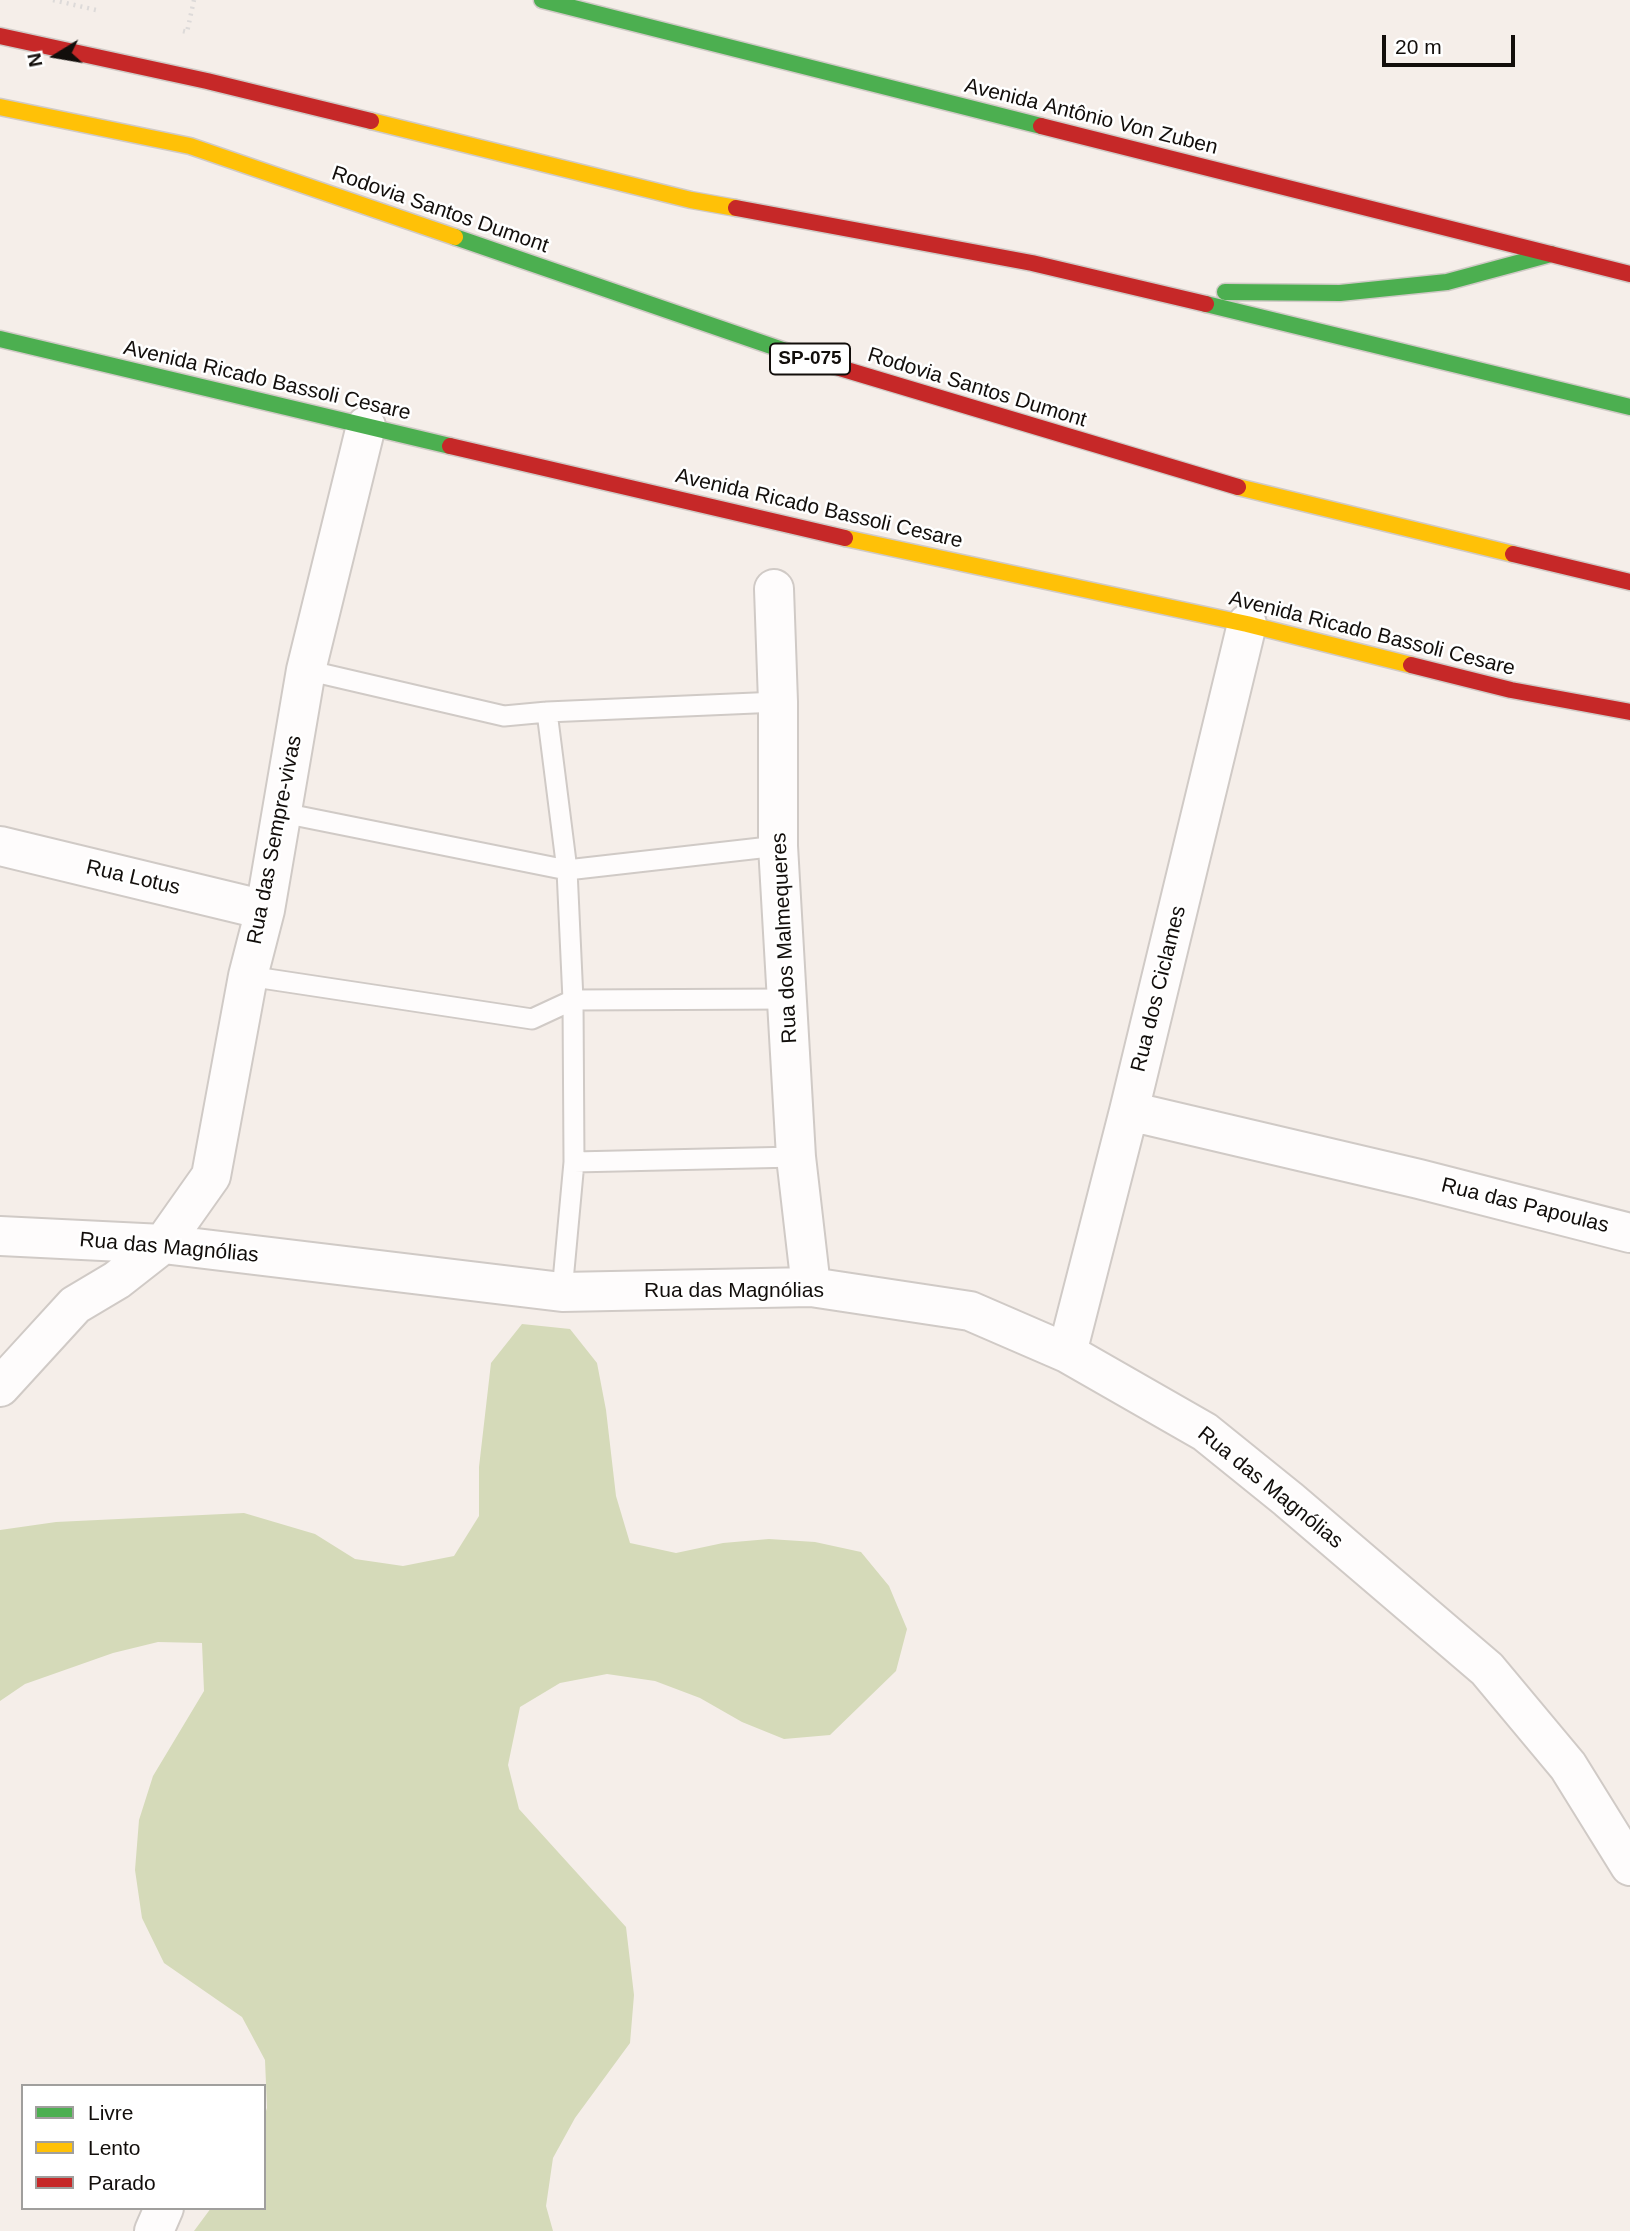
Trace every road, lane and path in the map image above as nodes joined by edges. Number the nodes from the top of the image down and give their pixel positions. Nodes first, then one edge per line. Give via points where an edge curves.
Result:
1 (52, 0) edge
2 (194, 0) edge
3 (542, 0) edge
4 (106, 13) dead end
5 (174, 29) dead end
6 (0, 36) edge
7 (0, 107) edge
8 (1551, 254) junction
9 (1630, 274) edge
10 (1115, 282) junction
11 (0, 339) edge
12 (1630, 407) edge
13 (366, 426) junction
14 (1630, 582) edge
15 (774, 589) dead end
16 (1247, 624) junction
17 (306, 670) junction
18 (778, 702) junction
19 (547, 712) junction
20 (1630, 712) edge
21 (283, 813) junction
22 (0, 846) edge
23 (778, 846) junction
24 (567, 870) junction
25 (265, 910) junction
26 (248, 976) junction
27 (788, 999) junction
28 (573, 1000) junction
29 (1129, 1111) junction
30 (796, 1157) junction
31 (574, 1162) junction
32 (1630, 1233) edge
33 (0, 1236) edge
34 (163, 1244) junction
35 (811, 1287) junction
36 (562, 1292) junction
37 (1067, 1353) junction
38 (0, 1387) edge
39 (1630, 1866) edge
40 (163, 2210) edge
41 (155, 2231) edge

1 - 4 path
2 - 5 path via 187,32
3 - 8 main road, Avenida Antônio Von Zuben
6 - 10 main road via 207,81 691,200
7 - 14 main road, Rodovia Santos Dumont / SP-075 via 190,146 841,370 1222,483
8 - 9 main road, Avenida Antônio Von Zuben
8 - 10 main road via 1447,282 1340,293 1215,291
10 - 12 main road
11 - 13 main road, Avenida Ricado Bassoli Cesare
13 - 16 main road, Avenida Ricado Bassoli Cesare via 772,522
13 - 17 street, Rua das Sempre-vivas
15 - 18 street, Rua dos Malmequeres
16 - 20 main road, Avenida Ricado Bassoli Cesare via 1511,690
16 - 29 street, Rua dos Ciclames
17 - 19 lane via 504,716
17 - 21 street, Rua das Sempre-vivas
18 - 19 lane
18 - 23 street, Rua dos Malmequeres
19 - 24 lane
21 - 24 lane
21 - 25 street, Rua das Sempre-vivas
22 - 25 street, Rua Lotus
23 - 24 lane
23 - 27 street, Rua dos Malmequeres
24 - 28 lane
25 - 26 street, Rua das Sempre-vivas
26 - 28 lane via 533,1018
26 - 34 street, Rua das Sempre-vivas via 211,1176
27 - 28 lane
27 - 30 street, Rua dos Malmequeres
28 - 31 lane
29 - 32 street, Rua das Papoulas
29 - 37 street, Rua dos Ciclames
30 - 31 lane
30 - 35 street, Rua dos Malmequeres
31 - 36 lane
33 - 34 street, Rua das Magnólias
34 - 36 street, Rua das Magnólias
34 - 38 street, Rua das Sempre-vivas via 75,1306
35 - 36 street, Rua das Magnólias
35 - 37 street, Rua das Magnólias via 970,1311
37 - 39 street, Rua das Magnólias via 1205,1433 1487,1669 1568,1766
40 - 41 street

